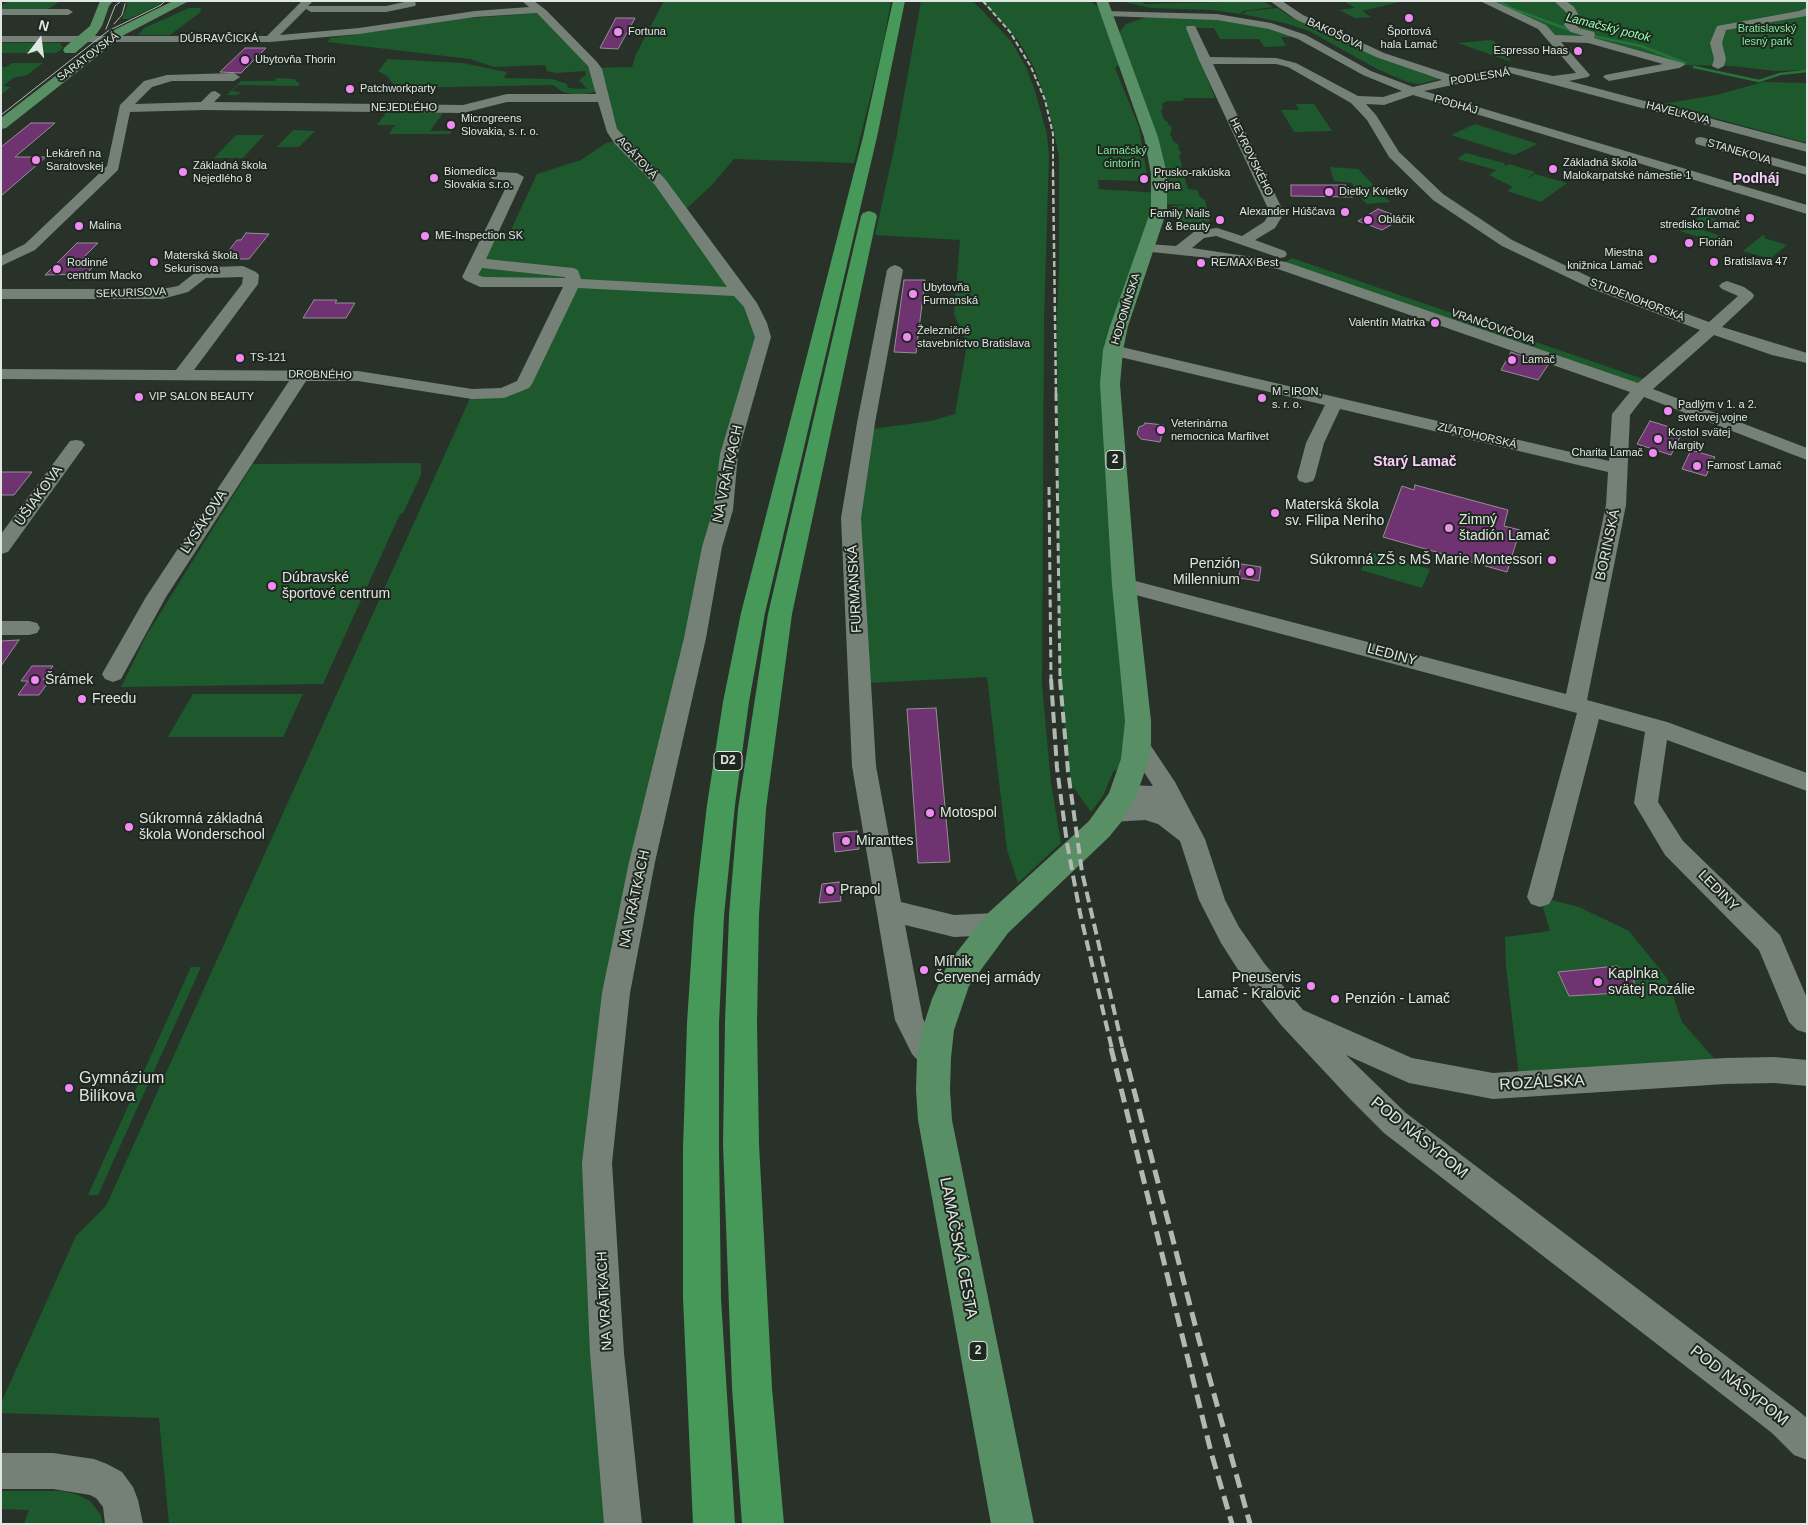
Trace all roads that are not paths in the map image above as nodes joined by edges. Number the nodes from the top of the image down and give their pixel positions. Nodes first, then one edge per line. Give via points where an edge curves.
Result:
1 (107, 1) edge
2 (183, 1) edge
3 (1113, 1) edge
4 (1275, 1) edge
5 (1485, 1) edge
6 (1559, 1) edge
7 (415, 3) edge
8 (310, 5) edge
9 (532, 6) edge
10 (67, 7) edge
11 (1104, 7) edge
12 (351, 9) junction
13 (901, 10) edge
14 (1807, 11) edge
15 (1, 12) edge
16 (1188, 15) junction
17 (396, 20) dead end
18 (1191, 28) dead end
19 (329, 34) junction
20 (1116, 37) junction
21 (1589, 37) junction
22 (1551, 38) junction
23 (1, 39) edge
24 (84, 39) junction
25 (109, 39) junction
26 (270, 39) junction
27 (57, 60) dead end
28 (1205, 60) junction
29 (1718, 66) dead end
30 (1609, 76) dead end
31 (1550, 79) junction
32 (1453, 80) junction
33 (1410, 91) junction
34 (603, 98) junction
35 (1355, 100) junction
36 (1384, 101) junction
37 (204, 106) junction
38 (124, 108) junction
39 (1372, 118) junction
40 (1, 125) edge
41 (1701, 141) dead end
42 (1807, 148) edge
43 (1807, 172) edge
44 (496, 176) dead end
45 (1806, 209) edge
46 (1244, 241) junction
47 (1147, 248) junction
48 (1182, 250) junction
49 (1, 262) edge
50 (895, 270) dead end
51 (573, 283) junction
52 (1726, 286) dead end
53 (739, 292) junction
54 (1, 294) edge
55 (1711, 329) junction
56 (1113, 350) junction
57 (1807, 358) edge
58 (1, 374) edge
59 (182, 374) junction
60 (301, 375) junction
61 (1646, 386) junction
62 (1335, 402) junction
63 (1807, 442) edge
64 (76, 445) dead end
65 (1807, 455) edge
66 (1618, 469) junction
67 (1306, 477) dead end
68 (1, 548) edge
69 (1124, 585) junction
70 (1, 628) edge
71 (28, 628) dead end
72 (113, 674) dead end
73 (1582, 706) junction
74 (1659, 728) junction
75 (1137, 743) junction
76 (1807, 782) edge
77 (1176, 808) junction
78 (1111, 812) junction
79 (1188, 834) junction
80 (1540, 897) dead end
81 (890, 910) junction
82 (997, 924) junction
83 (1290, 1016) junction
84 (1807, 1022) edge
85 (934, 1058) junction
86 (1807, 1073) edge
87 (1807, 1442) edge
88 (1, 1471) edge
89 (124, 1524) edge
90 (623, 1524) edge
91 (714, 1524) edge
92 (763, 1524) edge
93 (1013, 1524) edge

1 - 24 main road, SARATOVSKÁ via 96,26
2 - 25 main road, SARATOVSKÁ
3 - 16 street via 1137,9
4 - 32 street, BAKOŠOVA via 1299,17 1380,55
5 - 22 street via 1542,28
6 - 21 street via 1573,14 1568,25
7 - 12 street via 386,9
7 - 17 street
8 - 12 street
8 - 26 street
9 - 19 street, DÚBRAVČICKÁ
9 - 34 street, AGÁTOVÁ via 542,12 593,64
10 - 15 street via 50,12
11 - 16 street, PODHÁJ
11 - 20 main road, HODONÍNSKA / 2
12 - 19 street
13 - 91 highway, D2 via 753,613 721,805 709,916 700,1149 703,1307
13 - 92 highway, D2 via 888,137 780,614 752,808 744,915 742,1144 751,1378
14 - 29 street via 1721,28 1716,43 1720,59
16 - 20 street via 1134,20 1123,26
16 - 33 street, PODHÁJ via 1239,20 1281,29
18 - 28 street
19 - 26 street, DÚBRAVČICKÁ
20 - 47 main road, HODONÍNSKA / 2 via 1158,164 1159,210
21 - 22 street
21 - 30 street via 1679,65
22 - 31 street via 1584,75
23 - 24 street, DÚBRAVČICKÁ
24 - 25 street, DÚBRAVČICKÁ
24 - 27 main road, SARATOVSKÁ
25 - 26 street, DÚBRAVČICKÁ
25 - 40 main road, SARATOVSKÁ
28 - 35 street, STUDENOHORSKÁ via 1276,61 1292,65
28 - 46 street, HEYROVSKÉHO via 1277,213 1270,225
31 - 32 street, PODLESNÁ via 1510,70
31 - 42 street, HAVELKOVA
32 - 33 street, PODLESNÁ
33 - 36 street, STUDENOHORSKÁ
33 - 45 street, PODHÁJ
34 - 37 street, NEJEDLÉHO via 506,98 463,108
34 - 53 street, AGÁTOVÁ via 610,128 660,182
35 - 36 street, STUDENOHORSKÁ
35 - 39 street, STUDENOHORSKÁ
36 - 39 street
37 - 38 street, NEJEDLÉHO
37 - 38 street via 234,77 158,80 148,84
38 - 49 street via 113,167 30,247
39 - 55 street, STUDENOHORSKÁ via 1394,154 1438,197 1507,244 1595,285
41 - 43 street, STANEKOVA
44 - 51 street via 517,177 477,263 572,273
46 - 48 street, VRANČOVIČOVA via 1227,234 1209,232 1200,234
46 - 61 street, VRANČOVIČOVA
47 - 48 street, VRANČOVIČOVA
47 - 56 main road, HODONÍNSKA / 2 via 1133,282
48 - 61 street, VRANČOVIČOVA via 1280,265
50 - 81 street, FURMANSKÁ via 851,518 864,766
51 - 53 street
51 - 60 street, DROBNÉHO via 523,384 504,393 472,394 358,376
52 - 55 street, BORINSKÁ via 1739,290 1746,295 1745,298
53 - 90 street, NA VRÁTKACH via 751,306 763,337 729,454 723,510 642,862 616,993 597,1163 607,1352
54 - 59 street, SEKURISOVA via 162,294 183,289 201,275 213,272 243,271 251,275 250,284
55 - 57 street, STUDENOHORSKÁ via 1778,352
55 - 61 street, BORINSKÁ
56 - 62 street, ZLATOHORSKÁ
56 - 69 main road, HODONÍNSKA / 2 via 1110,397
58 - 59 street, DROBNÉHO
59 - 60 street, DROBNÉHO
60 - 72 street, LYSÁKOVA via 156,597
61 - 63 street, VRANČOVIČOVA
61 - 65 street, VRANČOVIČOVA
61 - 66 street, BORINSKÁ via 1621,414
62 - 66 street, ZLATOHORSKÁ
62 - 67 street via 1315,443
64 - 68 street, UŠIAKOVA
66 - 73 street, BORINSKÁ via 1616,505
69 - 73 street, LEDINY
69 - 75 main road, HODONÍNSKA / 2 via 1138,721
70 - 71 street
73 - 74 street, LEDINY
73 - 80 street, BORINSKÁ
74 - 76 street, LEDINY
74 - 84 street, LEDINY via 1646,803 1674,848 1770,943 1799,1013
75 - 77 street, POD NÁSYPOM
75 - 78 main road, HODONÍNSKA / 2 via 1135,759
77 - 78 street via 1149,794
77 - 79 street, POD NÁSYPOM
78 - 79 street via 1145,811 1166,817
78 - 82 main road, LAMAČSKÁ CESTA / 2 via 1048,878
79 - 83 street, POD NÁSYPOM via 1212,900 1230,935
81 - 82 street via 954,926
81 - 85 street via 909,1020 922,1045
82 - 85 main road, LAMAČSKÁ CESTA / 2 via 956,980 942,1016
83 - 86 street, ROZÁLSKA via 1409,1070 1493,1086 1725,1071
83 - 87 street, POD NÁSYPOM via 1361,1092 1395,1122
85 - 93 main road, LAMAČSKÁ CESTA / 2 via 935,1120
88 - 89 street via 54,1471 94,1477 110,1485 120,1500

